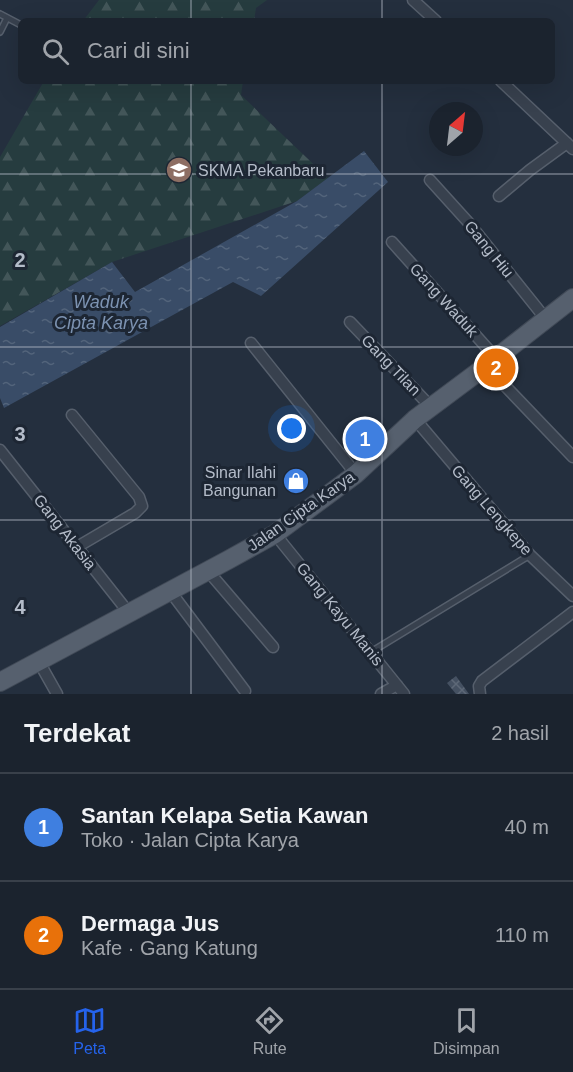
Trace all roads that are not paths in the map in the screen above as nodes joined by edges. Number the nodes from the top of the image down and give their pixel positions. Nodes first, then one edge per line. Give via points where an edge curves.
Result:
1 (414, 0) edge
2 (0, 14) edge
3 (7, 18) junction
4 (433, 18) edge
5 (18, 24) edge
6 (0, 32) edge
7 (504, 84) edge
8 (570, 146) edge
9 (430, 180) dead end
10 (499, 196) dead end
11 (392, 242) dead end
12 (573, 298) edge
13 (545, 318) junction
14 (350, 322) dead end
15 (251, 343) dead end
16 (491, 362) junction
17 (431, 407) junction
18 (72, 415) dead end
19 (415, 420) junction
20 (0, 450) edge
21 (573, 457) edge
22 (356, 474) junction
23 (275, 534) junction
24 (76, 547) junction
25 (530, 555) junction
26 (208, 571) junction
27 (170, 591) junction
28 (573, 596) edge
29 (573, 612) edge
30 (129, 614) junction
31 (273, 647) dead end
32 (370, 652) junction
33 (39, 662) junction
34 (0, 682) edge
35 (400, 689) edge
36 (245, 691) dead end
37 (57, 694) edge
38 (381, 694) edge
39 (480, 694) edge

1 - 4 street
2 - 3 lane
3 - 5 lane
3 - 6 lane
7 - 8 street
8 - 10 street via 530,170
9 - 13 street, Gang Hiu
11 - 16 street, Gang Waduk
12 - 13 main road, Jalan Cipta Karya
13 - 16 main road, Jalan Cipta Karya
14 - 17 street, Gang Tilan
15 - 22 street
16 - 17 main road, Jalan Cipta Karya
16 - 21 street, Gang Waduk
17 - 19 main road, Jalan Cipta Karya
18 - 24 street via 139,497 142,506
19 - 22 main road, Jalan Cipta Karya
19 - 25 street, Gang Lengkepe
20 - 24 street, Gang Akasia
22 - 23 main road, Jalan Cipta Karya
23 - 26 main road, Jalan Cipta Karya
23 - 32 street, Gang Kayu Manis
24 - 30 street, Gang Akasia
25 - 28 street, Gang Lengkepe
25 - 32 lane
26 - 27 main road, Jalan Cipta Karya
26 - 31 street
27 - 30 main road, Jalan Cipta Karya
27 - 36 street
29 - 39 street via 482,681
30 - 33 main road, Jalan Cipta Karya
32 - 35 street, Gang Kayu Manis
33 - 34 main road, Jalan Cipta Karya
33 - 37 street
35 - 38 street

